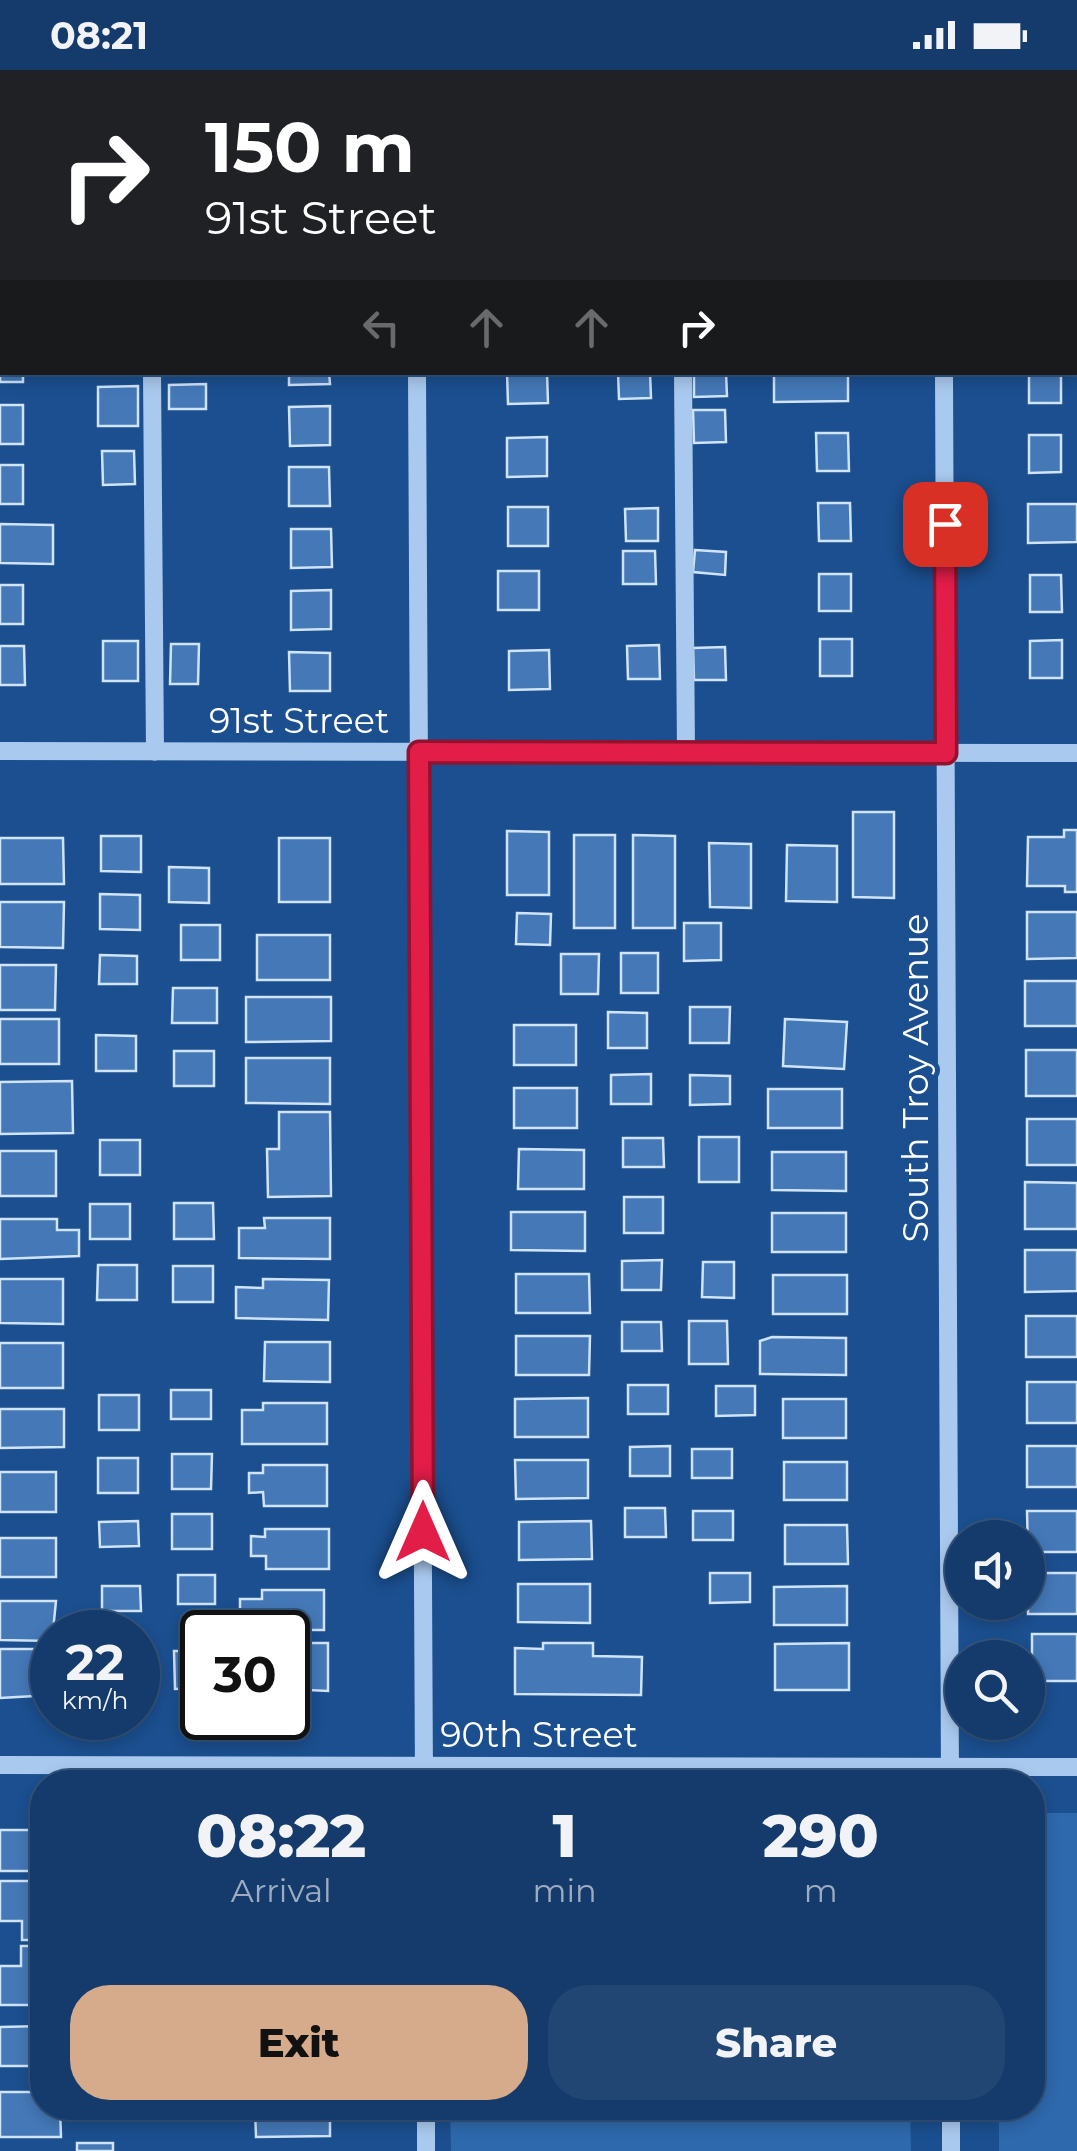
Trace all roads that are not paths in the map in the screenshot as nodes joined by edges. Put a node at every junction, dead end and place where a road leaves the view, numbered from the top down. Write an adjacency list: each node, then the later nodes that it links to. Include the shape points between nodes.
1 (152, 375): 6 (street)
2 (417, 375): 7 (street)
3 (683, 375): 8 (street)
4 (944, 375): 9 (street, South Troy Avenue)
5 (0, 752): 6 (street, 91st Street)
6 (155, 752): 7 (street, 91st Street)
7 (419, 752): 8 (street, 91st Street); 14 (street)
8 (686, 753): 9 (street, 91st Street)
9 (946, 753): 10 (street, 91st Street); 15 (street, South Troy Avenue)
10 (1077, 753)
11 (0, 1765): 13 (street, 90th Street)
12 (1077, 1767): 16 (street, 90th Street)
13 (236, 1770)
14 (424, 1770)
15 (950, 1770)
16 (1029, 1770)
17 (426, 2120): 19 (street)
18 (951, 2120): 20 (street)
19 (426, 2151)
20 (951, 2151)

